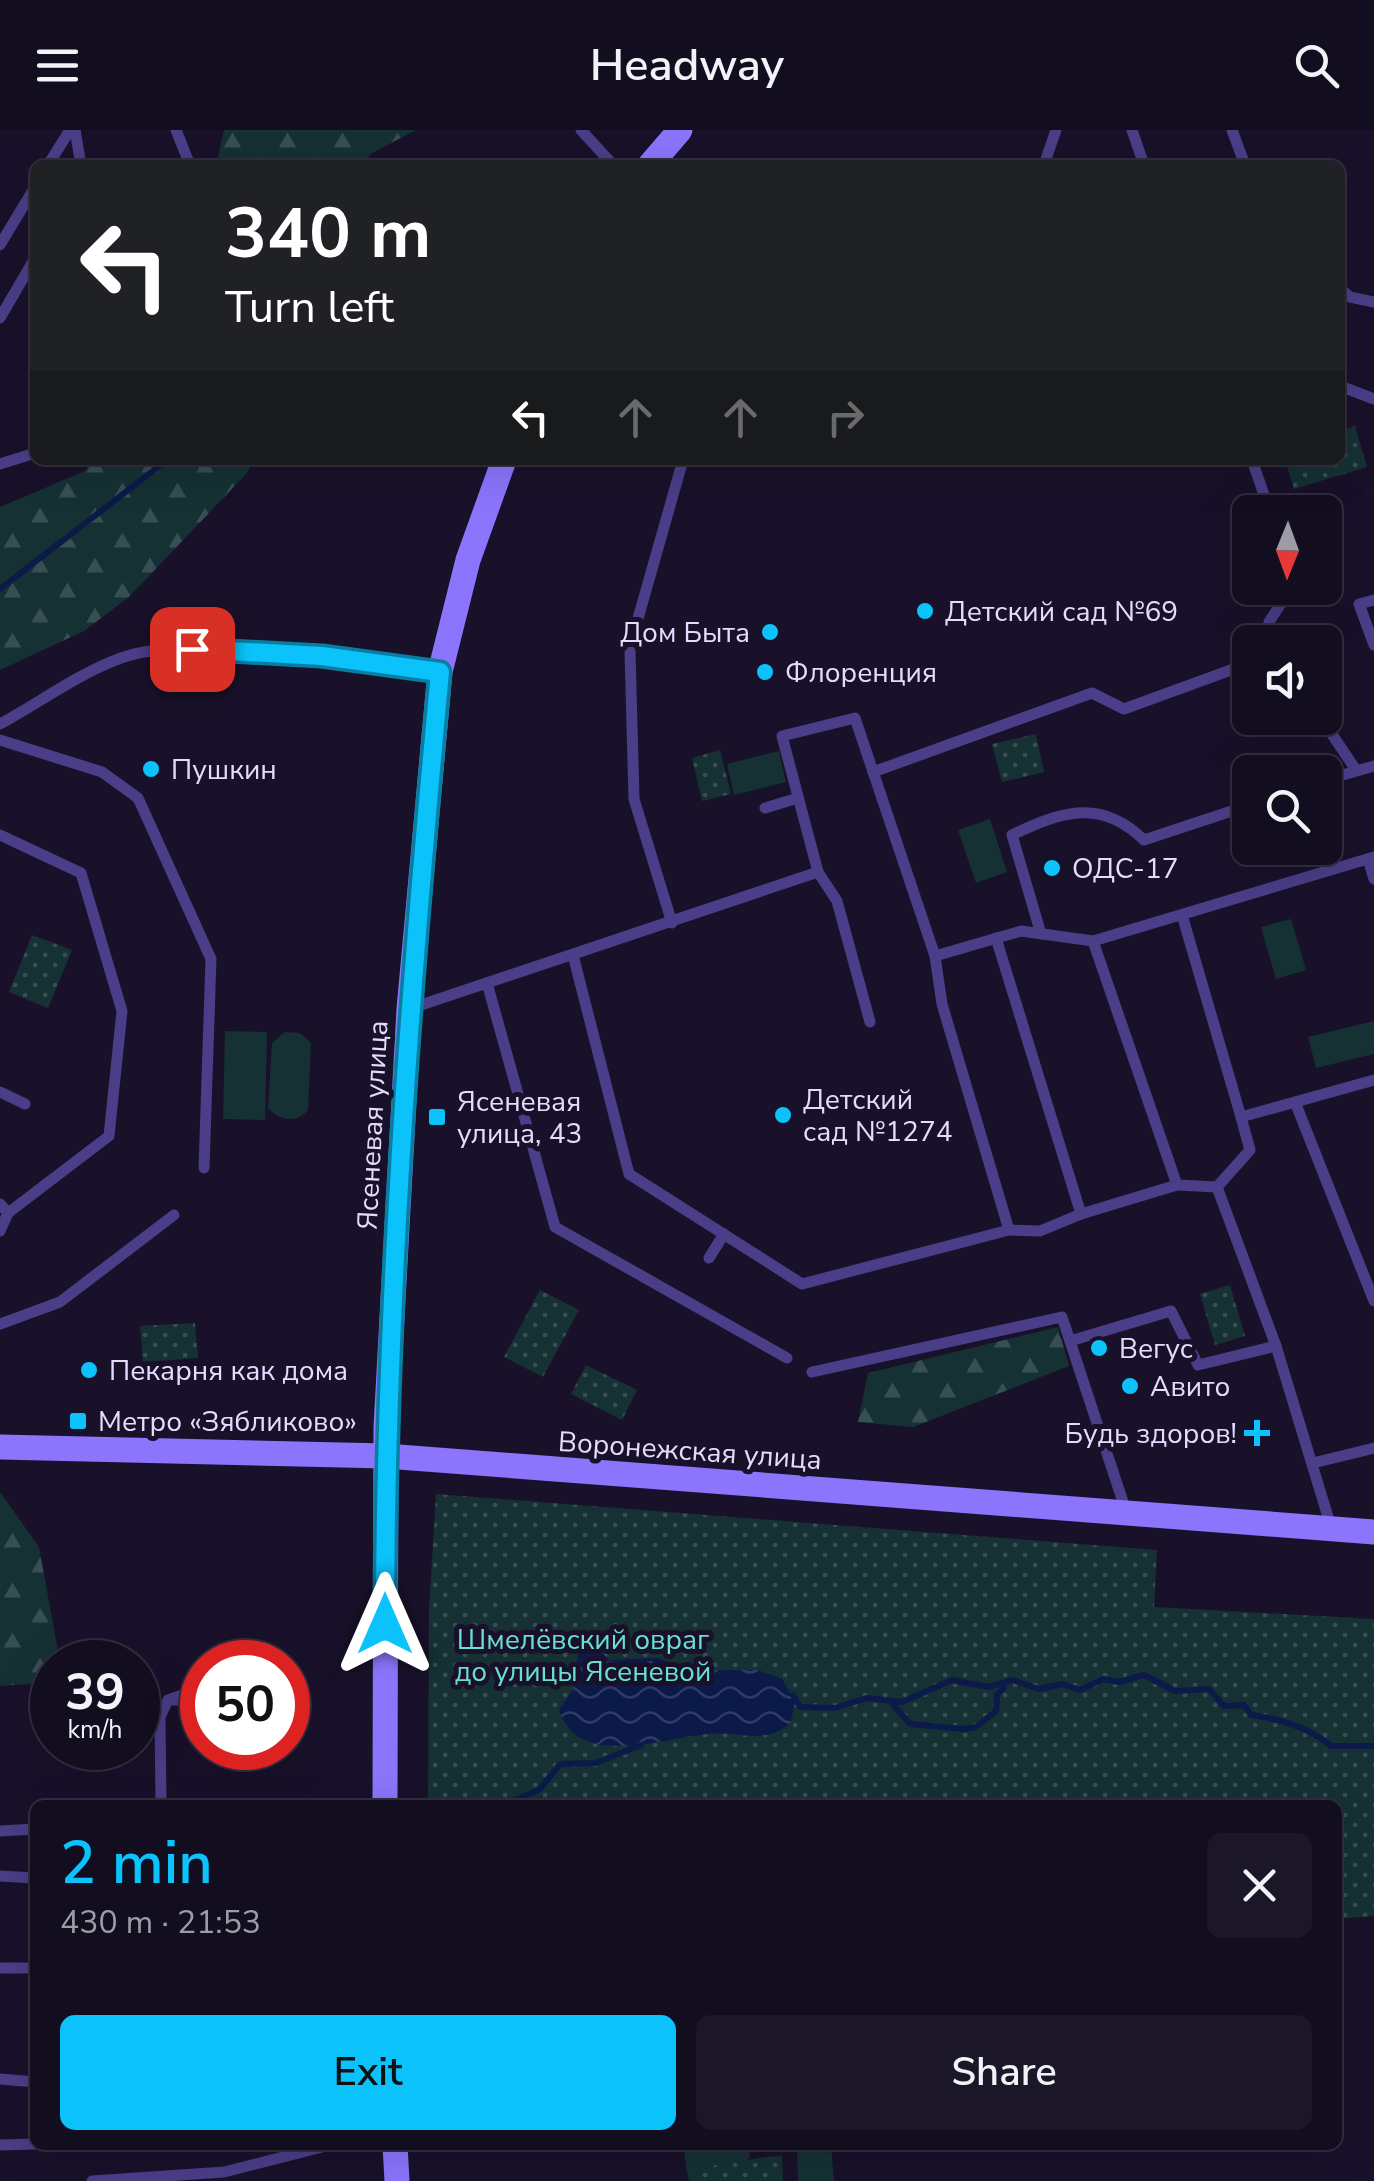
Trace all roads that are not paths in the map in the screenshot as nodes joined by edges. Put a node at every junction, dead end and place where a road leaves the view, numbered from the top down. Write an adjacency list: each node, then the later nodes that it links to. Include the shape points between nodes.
1 (72, 130): 8 (lane); 9 (lane)
2 (176, 130): 10 (lane)
3 (581, 130): 11 (lane)
4 (680, 130): 12 (main road)
5 (1056, 130): 13 (lane)
6 (1132, 130): 14 (lane)
7 (1232, 130): 15 (lane)
8 (51, 160)
9 (80, 160)
10 (188, 160)
11 (608, 160)
12 (654, 160)
13 (1046, 160)
14 (1142, 160)
15 (1243, 160)
16 (30, 195): 17 (lane)
17 (0, 245)
18 (30, 265): 20 (lane)
19 (1345, 292): 21 (lane)
20 (4, 301): 22 (lane)
21 (1374, 302)
22 (0, 318)
23 (1345, 388): 24 (lane)
24 (1374, 398)
25 (30, 455): 26 (lane)
26 (0, 464)
27 (502, 465): 36 (main road, Ясеневая улица, via 468,560)
28 (682, 465): 32 (lane)
29 (1254, 465): 30 (lane)
30 (1264, 495)
31 (1374, 600): 33 (lane, via 1359,604)
32 (634, 636)
33 (1374, 645)
34 (630, 651): 52 (lane, via 634,799)
35 (1232, 670): 42 (lane, via 1124,710 1092,694)
36 (440, 672): 37 (lane, via 322,656 192,649 122,657); 59 (main road, Ясеневая улица)
37 (0, 724)
38 (1332, 735): 41 (lane)
39 (0, 740): 66 (lane, via 102,772 138,798 212,960)
40 (1374, 766): 41 (lane)
41 (1356, 770): 43 (lane)
42 (873, 772): 44 (lane, via 855,718 782,736); 57 (lane)
43 (1342, 775)
44 (798, 798): 45 (lane); 49 (lane)
45 (765, 808)
46 (1232, 811): 53 (lane, via 1144,840 1122,819 1088,810 1012,836)
47 (0, 835): 69 (lane, via 81,873 122,1011 109,1136)
48 (1371, 858): 50 (lane); 51 (lane)
49 (818, 872): 52 (lane); 60 (lane, via 837,900)
50 (1374, 879)
51 (1182, 915): 55 (lane); 65 (lane)
52 (672, 922): 56 (lane)
53 (1042, 934): 54 (lane, via 1021,930); 55 (lane)
54 (996, 938): 57 (lane); 70 (lane)
55 (1093, 941): 67 (lane)
56 (573, 956): 58 (lane); 74 (lane, via 629,1174)
57 (934, 956): 72 (lane)
58 (487, 984): 59 (lane); 77 (lane, via 555,1227)
59 (409, 1010): 86 (main road, Ясеневая улица)
60 (870, 1022)
61 (1374, 1080): 63 (lane)
62 (0, 1092): 64 (lane)
63 (1295, 1102): 65 (lane); 78 (lane)
64 (25, 1104)
65 (1241, 1117): 68 (lane, via 1250,1150)
66 (204, 1168)
67 (1177, 1185): 68 (lane); 70 (lane)
68 (1217, 1187): 81 (lane)
69 (4, 1209): 73 (lane)
70 (1081, 1214): 72 (lane, via 1040,1231)
71 (174, 1215): 79 (lane, via 60,1302)
72 (1009, 1230): 74 (lane, via 802,1284)
73 (0, 1231)
74 (724, 1234): 75 (lane)
75 (709, 1258)
76 (692, 1285): 77 (lane)
77 (682, 1299): 82 (lane)
78 (1374, 1301)
79 (0, 1324)
80 (1070, 1341): 81 (lane, via 1171,1311 1198,1365); 83 (lane, via 1062,1317); 88 (lane)
81 (1276, 1346): 87 (lane)
82 (787, 1358)
83 (812, 1372)
84 (0, 1448): 86 (main road, Воронежская улица)
85 (1374, 1448): 87 (lane)
86 (386, 1456): 88 (main road, Воронежская улица); 93 (main road, Ясеневая улица)
87 (1313, 1463): 89 (lane)
88 (1127, 1515): 89 (main road, Воронежская улица)
89 (1332, 1530): 90 (main road, Воронежская улица)
90 (1374, 1532)
91 (180, 1698): 92 (lane, via 168,1700 160,1717)
92 (161, 1800)
93 (385, 1800)
94 (30, 1829): 95 (lane)
95 (0, 1832)
96 (0, 1876): 97 (lane)
97 (30, 1878)
98 (0, 1968): 99 (lane)
99 (30, 1968)
100 (0, 2078): 101 (lane)
101 (30, 2081)
102 (30, 2144): 103 (lane)
103 (0, 2145)
104 (310, 2150): 107 (lane, via 224,2172)
105 (395, 2150): 108 (main road)
106 (92, 2181): 107 (lane)
107 (104, 2181)
108 (397, 2181)

